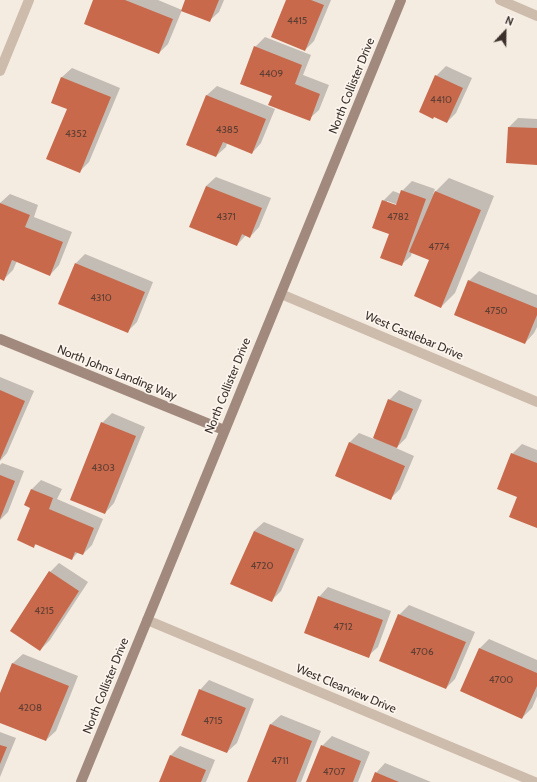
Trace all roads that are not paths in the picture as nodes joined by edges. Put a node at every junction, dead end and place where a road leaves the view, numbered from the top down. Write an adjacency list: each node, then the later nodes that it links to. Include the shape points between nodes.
1 (29, 0): 5 (street)
2 (401, 0): 6 (street, North Collister Drive)
3 (500, 0): 4 (street)
4 (537, 16)
5 (0, 71)
6 (281, 294): 8 (street, West Castlebar Drive); 9 (street, North Collister Drive)
7 (0, 339): 9 (street, North Johns Landing Way)
8 (537, 402)
9 (224, 430): 10 (street, North Collister Drive)
10 (147, 620): 11 (street, North Collister Drive); 12 (street, West Clearview Drive)
11 (80, 782)
12 (535, 782)

